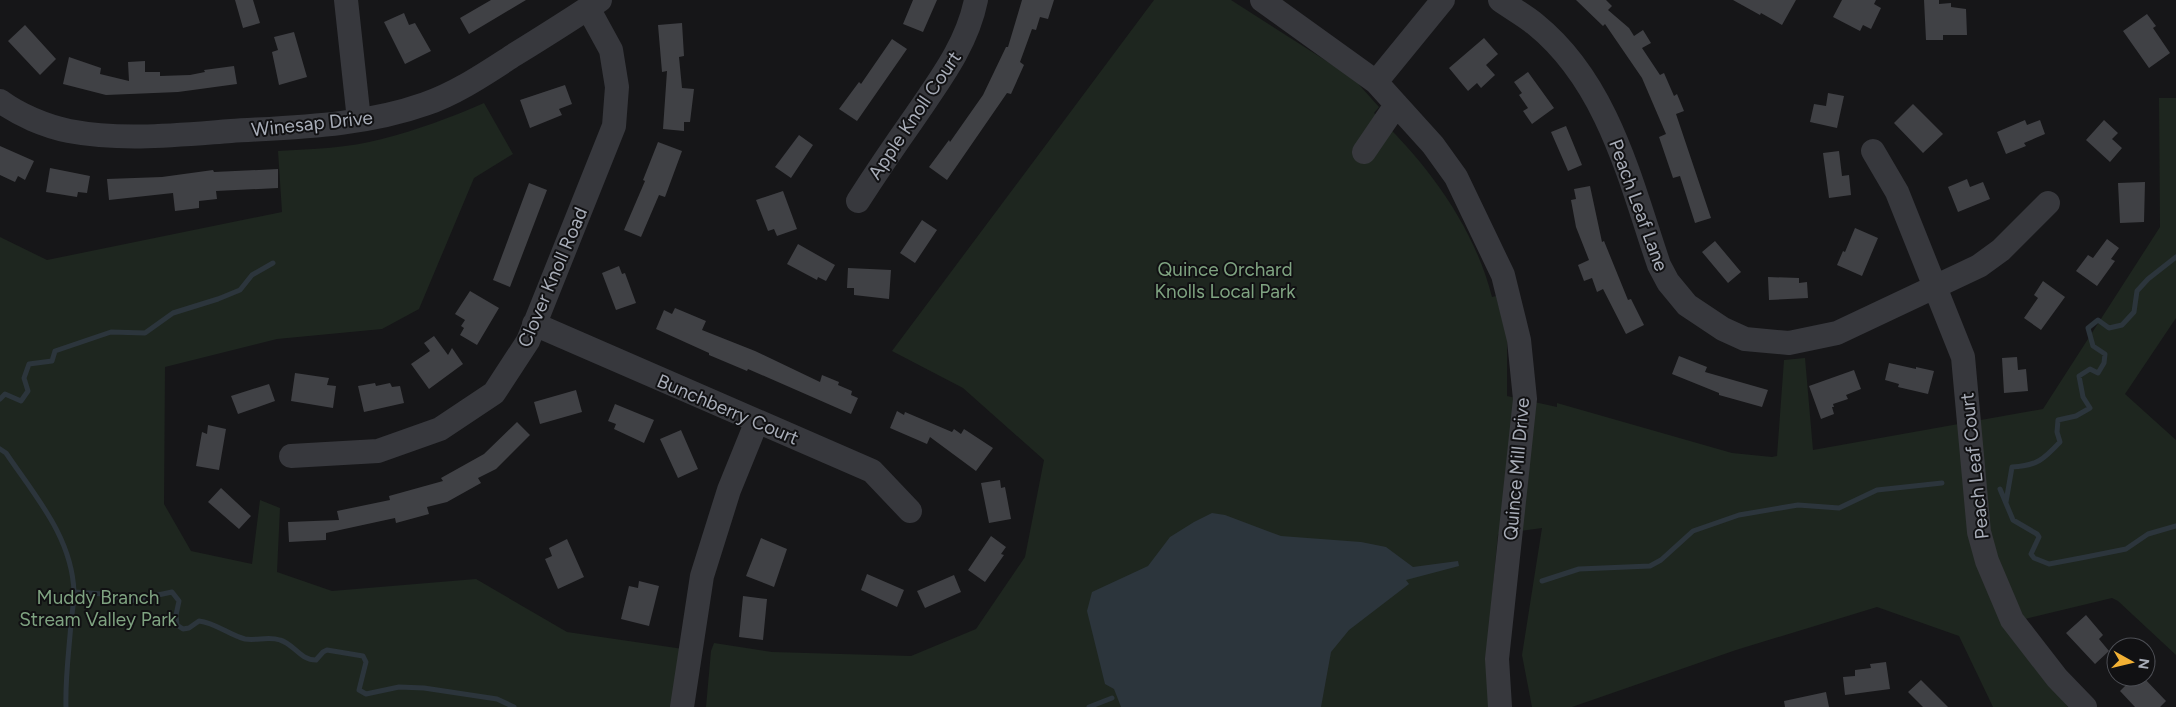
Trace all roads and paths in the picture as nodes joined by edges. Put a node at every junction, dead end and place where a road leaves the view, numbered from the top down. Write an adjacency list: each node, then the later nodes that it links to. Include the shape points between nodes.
1 (346, 0): 10 (street)
2 (976, 0): 13 (street, Apple Knoll Court, via 963,40 946,71)
3 (1262, 0): 7 (street, Quince Mill Drive)
4 (1443, 0): 7 (street)
5 (1500, 0): 15 (street, Peach Leaf Lane, via 1535,24 1567,57 1586,83 1617,144 1659,265 1687,305 1701,315 1746,339 1789,343 1837,332)
6 (594, 4): 10 (street, Winesap Drive, via 451,93 425,104); 16 (street, Clover Knoll Road, via 611,50 617,87 614,126)
7 (1376, 82): 9 (street, Quince Mill Drive)
8 (0, 101): 10 (street, Winesap Drive, via 43,123 109,136 144,137 321,126)
9 (1396, 105): 12 (street); 21 (street, Quince Mill Drive, via 1433,145 1456,177 1503,275 1519,340 1525,399 1497,659)
10 (359, 120)
11 (1873, 151): 15 (street, Peach Leaf Court, via 1897,192)
12 (1364, 152)
13 (858, 201)
14 (2048, 203): 15 (street, Peach Leaf Lane, via 2001,250 1979,266)
15 (1936, 288): 22 (street, Peach Leaf Court, via 1963,357 1979,532 1987,561 2012,620 2057,678)
16 (534, 324): 17 (street, Bunchberry Court); 18 (street, Clover Knoll Road, via 528,341 494,393 440,430 378,451)
17 (757, 422): 19 (street, Bunchberry Court, via 872,471); 20 (street, via 729,490 702,576)
18 (291, 456)
19 (910, 511)
20 (682, 707)
21 (1500, 707)
22 (2085, 707)

